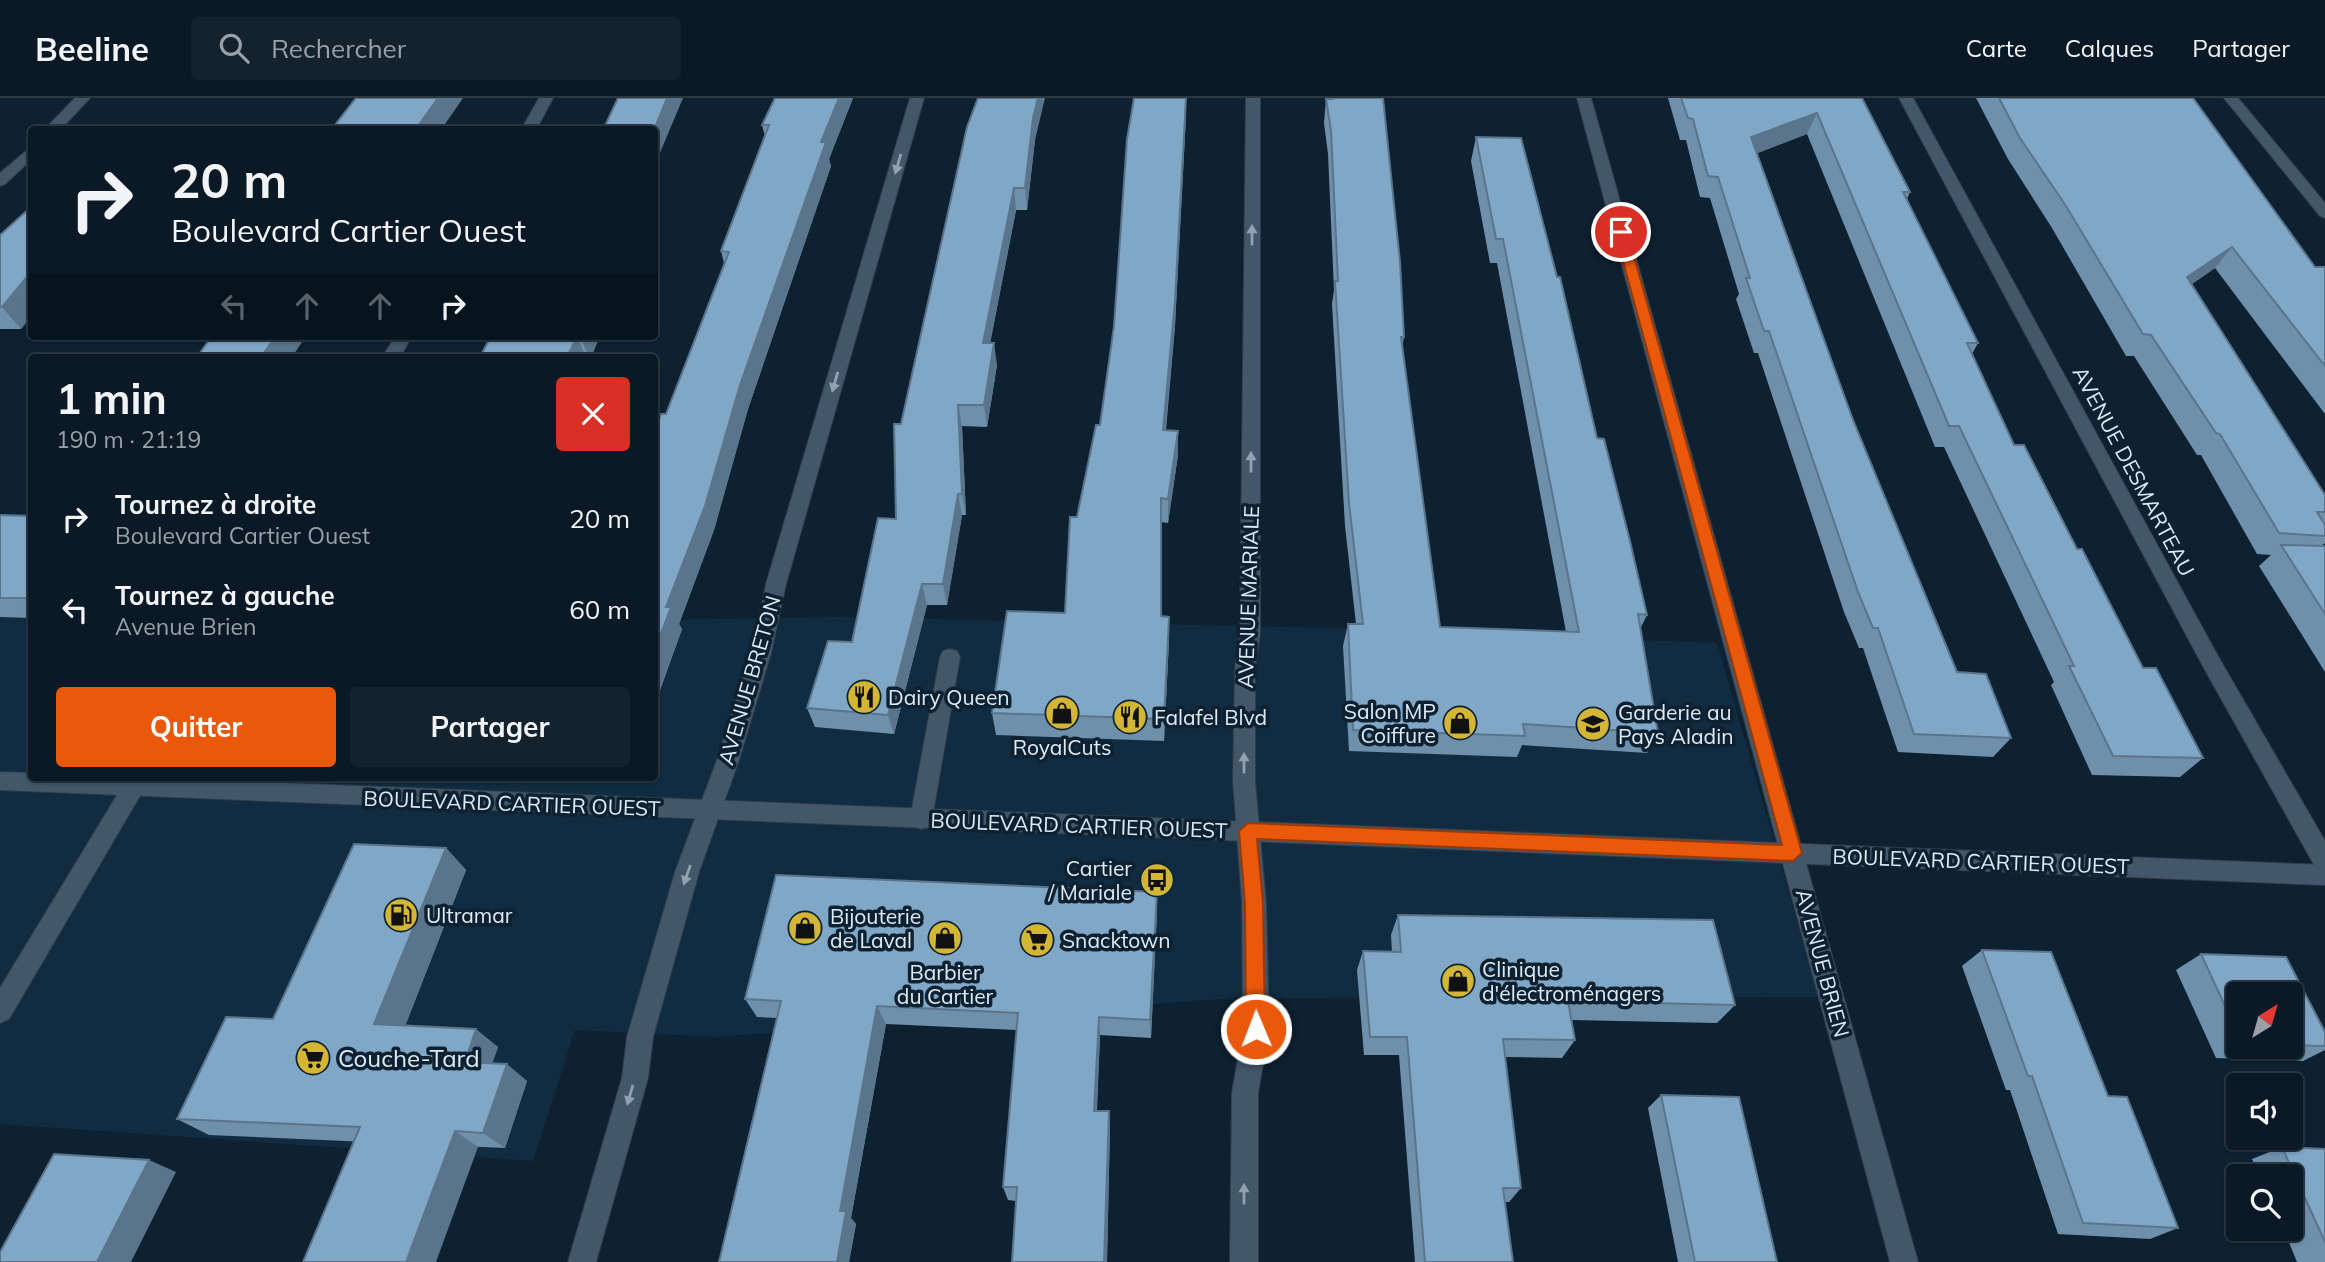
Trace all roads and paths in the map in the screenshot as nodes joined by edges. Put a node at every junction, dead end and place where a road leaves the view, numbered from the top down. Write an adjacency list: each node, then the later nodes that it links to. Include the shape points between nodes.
1 (83, 98): 8 (street)
2 (546, 98): 9 (street)
3 (917, 98): 16 (street, AVENUE BRETON, one-way to 16, via 776,584 767,634)
4 (1253, 98): 18 (street, AVENUE MARIALE, one-way to 4, via 1244,769 1250,634)
5 (1584, 98): 19 (street, AVENUE BRIEN)
6 (1906, 98): 20 (street, AVENUE DESMARTEAU, via 2212,664)
7 (2231, 98): 12 (street)
8 (55, 126)
9 (529, 126)
10 (28, 154): 11 (street)
11 (0, 181)
12 (2325, 213)
13 (950, 657): 17 (street)
14 (0, 781): 15 (street, BOULEVARD CARTIER OUEST)
15 (137, 782): 16 (street, BOULEVARD CARTIER OUEST); 22 (street)
16 (710, 811): 17 (street, BOULEVARD CARTIER OUEST); 23 (street, AVENUE BRETON, one-way to 23, via 687,873 640,1037 635,1078)
17 (921, 819): 18 (street, BOULEVARD CARTIER OUEST)
18 (1248, 831): 19 (street, BOULEVARD CARTIER OUEST); 24 (street, AVENUE MARIALE, one-way to 18, via 1245,1093 1256,1029)
19 (1793, 853): 21 (street, BOULEVARD CARTIER OUEST); 25 (street, AVENUE BRIEN)
20 (2325, 863)
21 (2325, 875)
22 (0, 1011)
23 (582, 1262)
24 (1244, 1262)
25 (1904, 1262)

